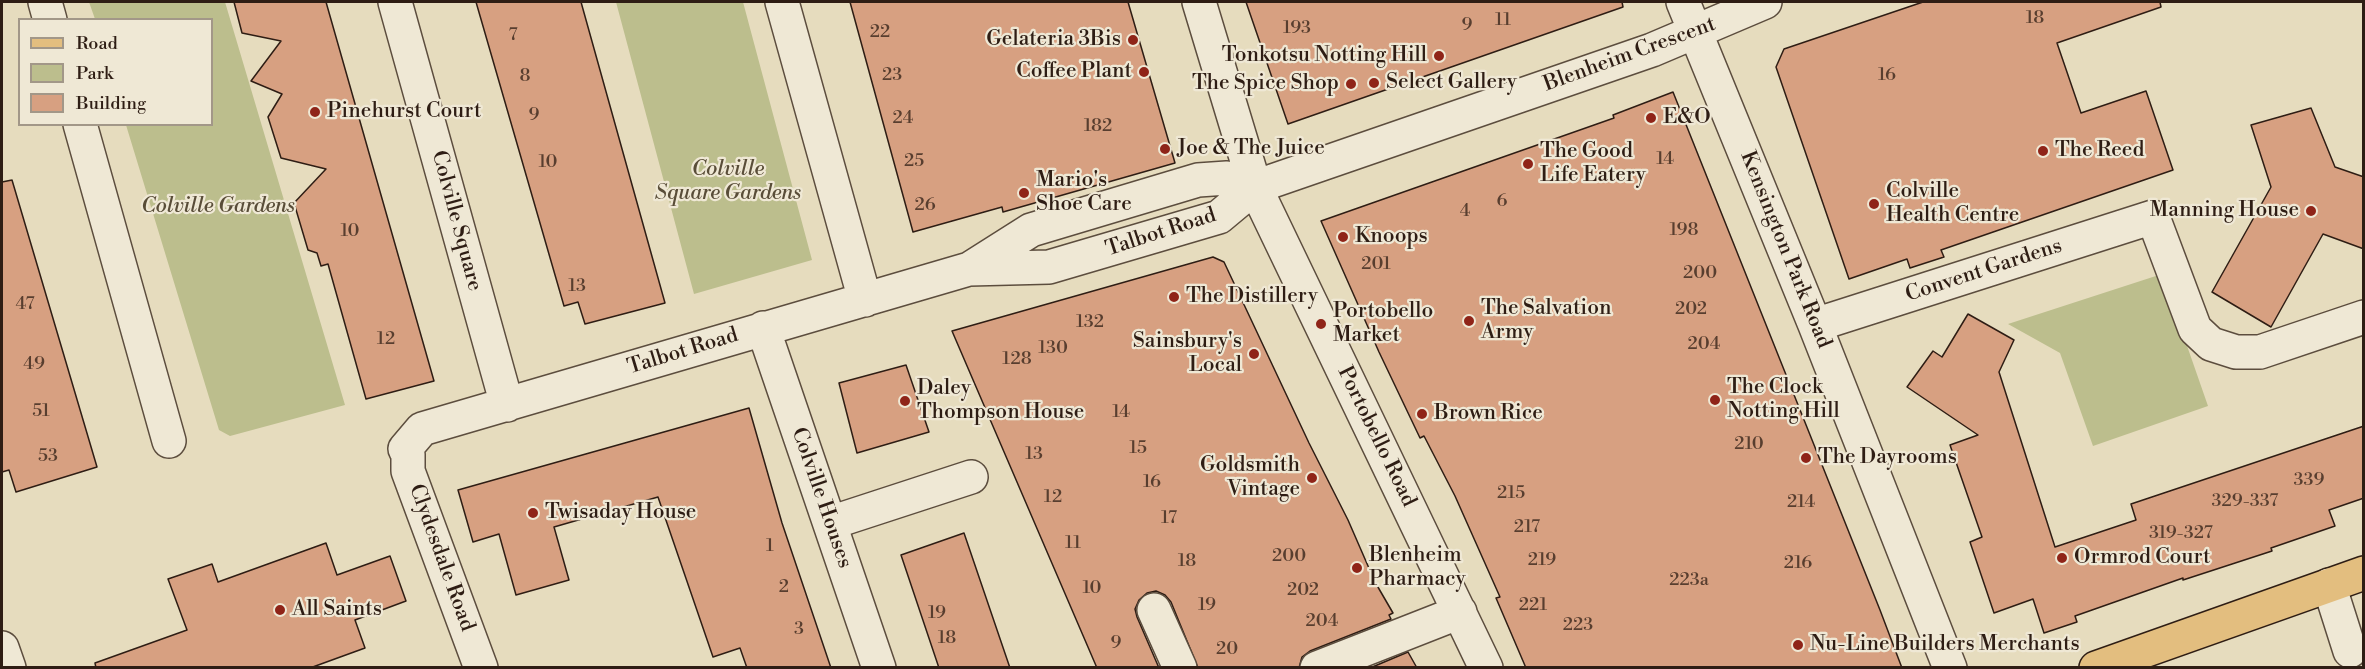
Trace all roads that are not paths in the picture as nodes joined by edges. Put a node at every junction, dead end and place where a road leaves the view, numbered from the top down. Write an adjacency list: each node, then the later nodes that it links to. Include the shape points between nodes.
1 (45, 2): 7 (street)
2 (395, 2): 15 (street, Colville Square)
3 (782, 2): 11 (street)
4 (1199, 2): 10 (street, Portobello Road)
5 (1683, 2): 8 (street, Kensington Park Road)
6 (1765, 2): 8 (street, Blenheim Crescent)
7 (49, 18)
8 (1696, 32): 10 (street, Blenheim Crescent); 13 (street, Kensington Park Road)
9 (81, 126): 16 (street)
10 (1255, 187): 11 (street, Talbot Road, via 1219,217 1049,267 969,269); 23 (street, Portobello Road)
11 (865, 300): 14 (street, Talbot Road)
12 (2364, 317): 13 (street, Convent Gardens, via 2260,352 2236,352 2211,344 2195,329 2153,217)
13 (1815, 325): 32 (street, Kensington Park Road)
14 (763, 328): 15 (street, Talbot Road); 19 (street, Colville Houses)
15 (507, 405): 17 (street, Talbot Road, via 422,429)
16 (169, 441)
17 (405, 449): 27 (street, Clydesdale Road, via 408,471)
18 (971, 477): 19 (street)
19 (830, 523): 28 (street, Colville Houses)
20 (2364, 573): 21 (main road)
21 (2329, 585): 25 (street); 33 (main road)
22 (1154, 610): 29 (street)
23 (1460, 612): 30 (street); 31 (street, Portobello Road)
24 (2, 648): 26 (street)
25 (2350, 651)
26 (9, 668)
27 (481, 668)
28 (879, 668)
29 (1180, 668)
30 (1317, 668)
31 (1486, 668)
32 (1950, 668)
33 (2096, 668)

